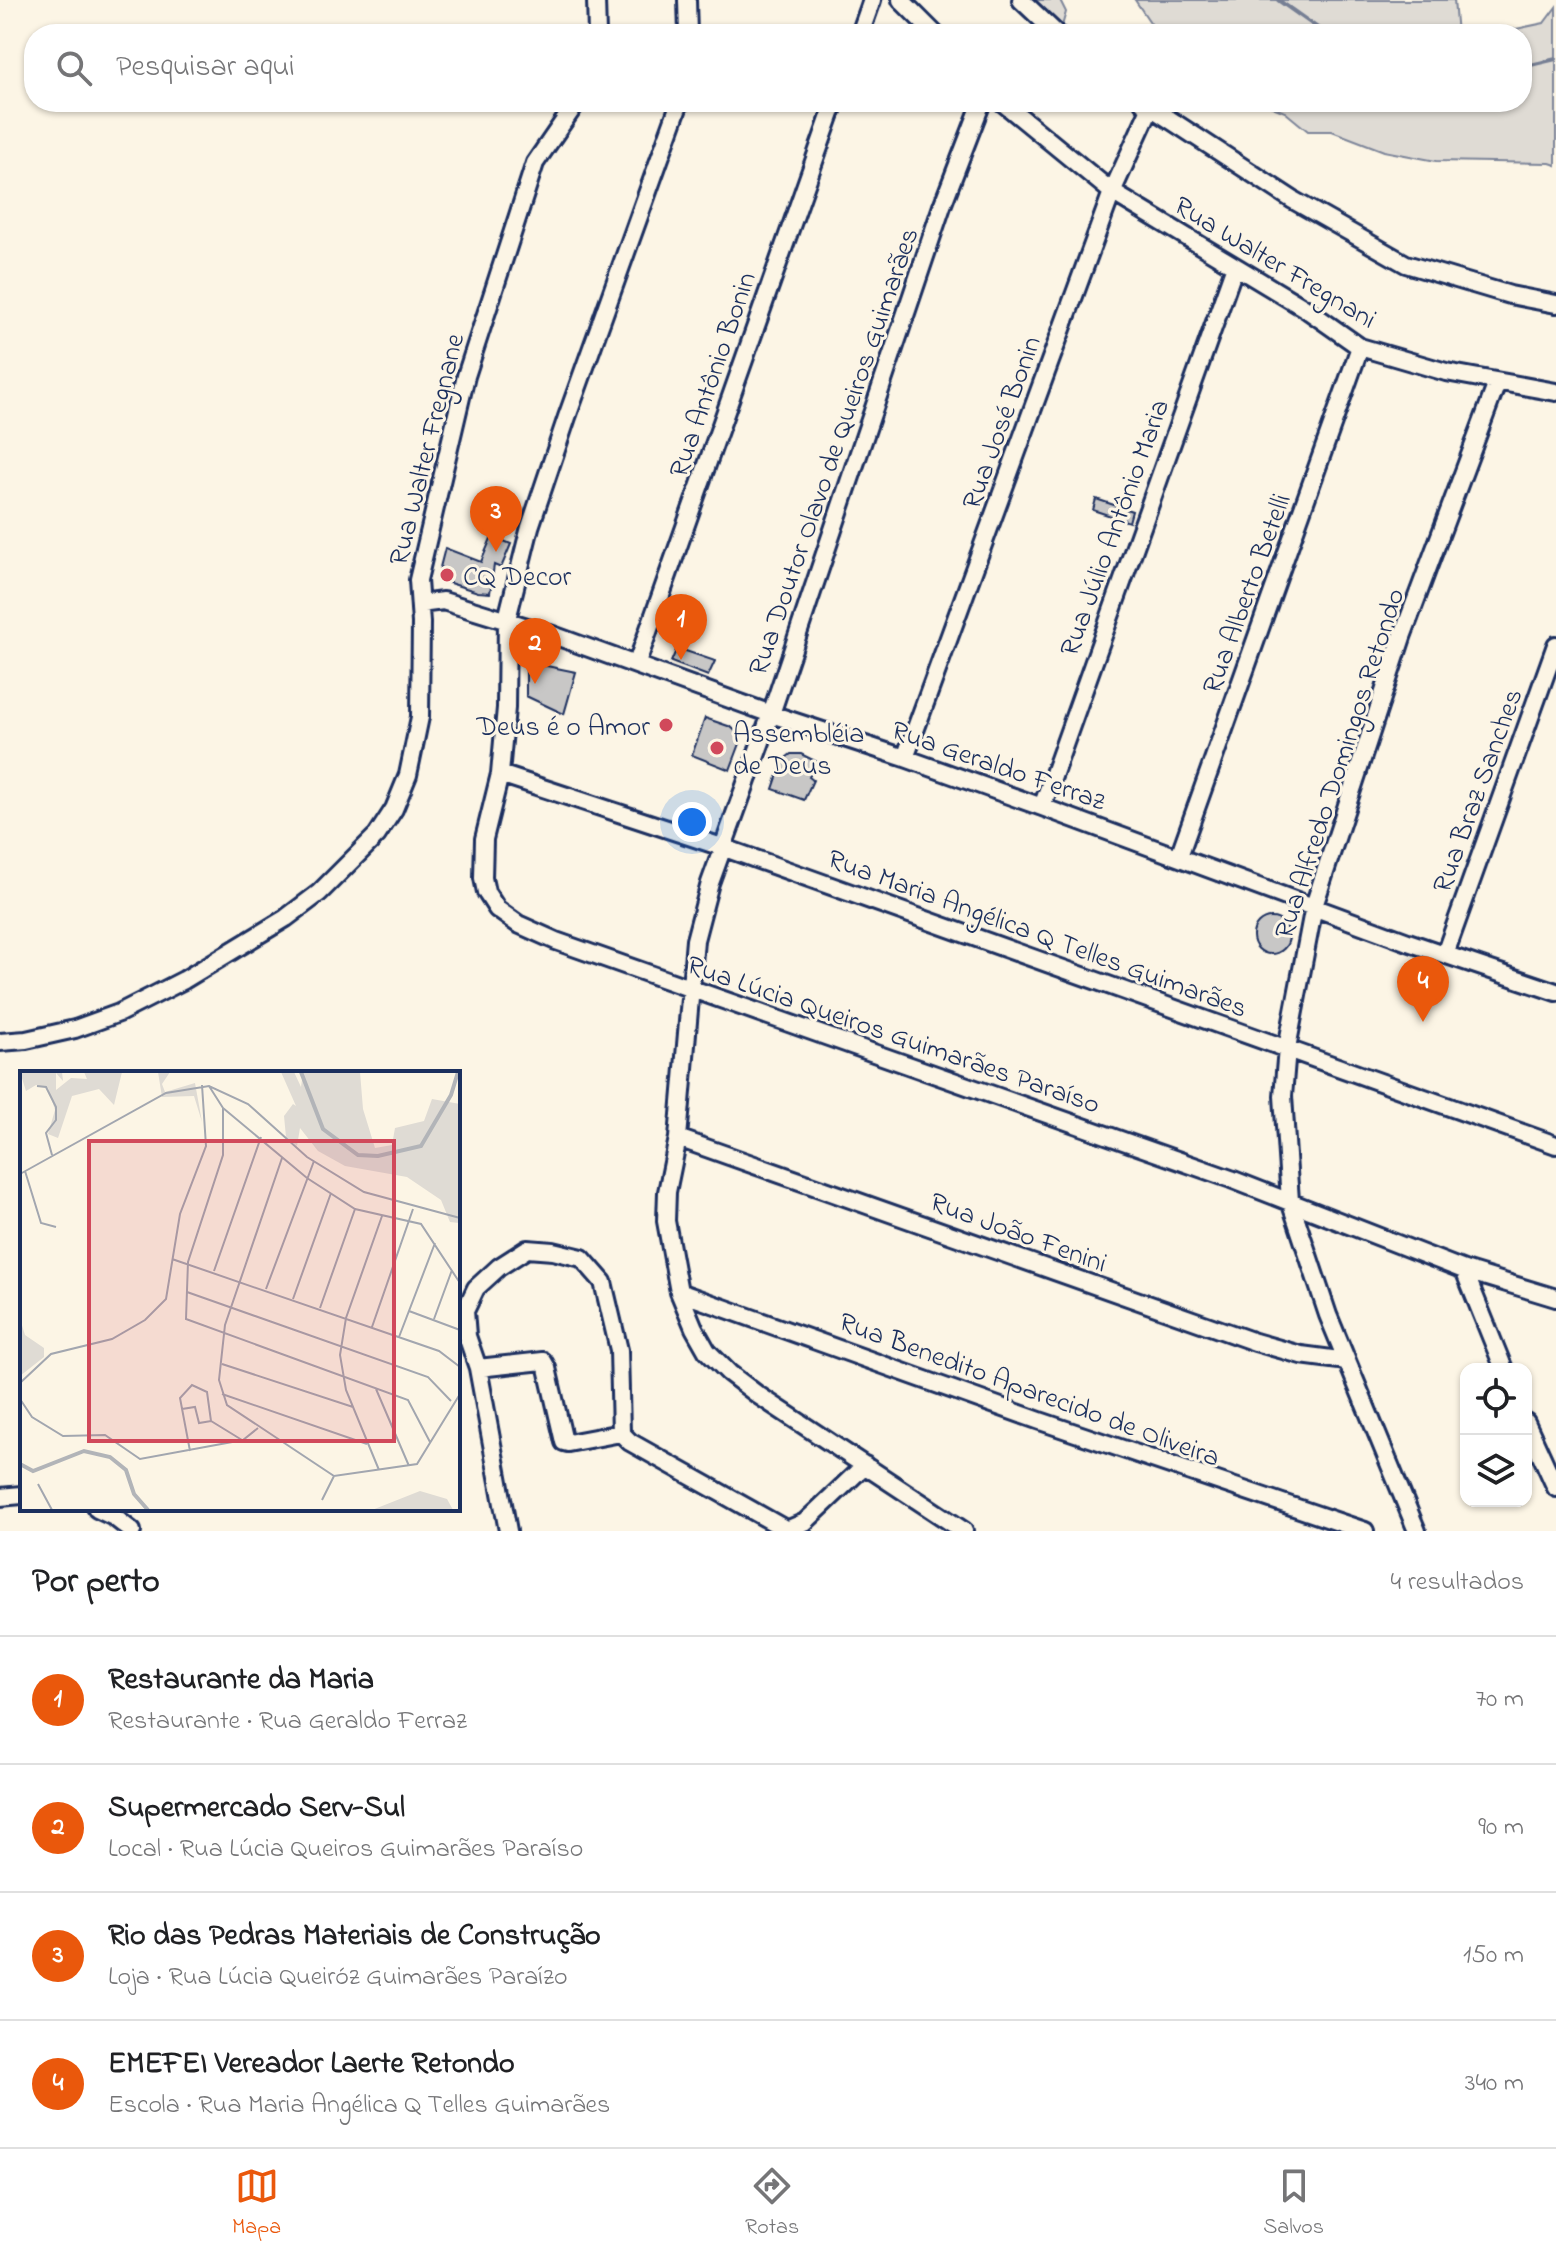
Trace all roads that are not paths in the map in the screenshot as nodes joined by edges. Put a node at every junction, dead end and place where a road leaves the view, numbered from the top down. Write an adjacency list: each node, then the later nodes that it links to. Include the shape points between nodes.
1 (596, 0): 6 (street)
2 (687, 0): 7 (street)
3 (872, 0): 8 (street)
4 (901, 0): 9 (street)
5 (1021, 0): 10 (street)
6 (597, 24)
7 (688, 24)
8 (864, 24)
9 (925, 24)
10 (1046, 24)
11 (570, 112): 24 (street, Rua Walter Fregnane, via 535,163 466,376 418,580)
12 (676, 112): 25 (street, Rua Lúcia Queiros Guimarães Paraíso, via 544,486)
13 (831, 112): 27 (street, Rua Antônio Bonin)
14 (978, 112): 28 (street, Rua Doutor Olavo de Queiros Guimarães)
15 (1014, 112): 18 (street, Rua Walter Fregnani)
16 (1144, 112): 18 (street, Rua José Bonin)
17 (1159, 112): 20 (street, via 1293,200 1406,264)
18 (1112, 192): 19 (street, Rua Walter Fregnani); 29 (street, Rua José Bonin)
19 (1235, 266): 21 (street, Rua Walter Fregnani); 31 (street, Rua Júlio Antônio Maria)
20 (1556, 304)
21 (1360, 347): 22 (street, Rua Walter Fregnani); 33 (street, Rua Alberto Betelli)
22 (1497, 383): 23 (street, Rua Walter Fregnani); 34 (street, Rua Alfredo Domingos Retondo, via 1402,637)
23 (1556, 392)
24 (420, 604): 25 (street, Rua Geraldo Ferraz, via 443,601); 38 (street, Rua Walter Fregnane, via 417,743 394,809 377,835 286,918 184,980 75,1029)
25 (507, 619): 27 (street, Rua Geraldo Ferraz); 30 (street, Rua Lúcia Queiros Guimarães Paraíso)
26 (1556, 645): 35 (street, Rua Braz Sanches)
27 (637, 663): 28 (street, Rua Geraldo Ferraz)
28 (771, 714): 29 (street, Rua Geraldo Ferraz); 32 (street, Rua Doutor Olavo de Queiros Guimarães)
29 (905, 758): 31 (street, Rua Geraldo Ferraz)
30 (500, 774): 32 (street, Rua Maria Angélica Q Telles Guimarães); 36 (street, Rua Lúcia Queiros Guimarães Paraíso, via 481,861 486,892 497,909 556,941)
31 (1042, 807): 33 (street, Rua Geraldo Ferraz)
32 (722, 847): 36 (street, Rua Doutor Olavo de Queiros Guimarães, via 695,940); 39 (street, Rua Maria Angélica Q Telles Guimarães)
33 (1179, 856): 34 (street, Rua Geraldo Ferraz)
34 (1314, 906): 35 (street, Rua Geraldo Ferraz); 39 (street, Rua Alfredo Domingos Retondo)
35 (1445, 954): 37 (street, Rua Geraldo Ferraz)
36 (690, 990): 40 (street, Rua Doutor Olavo de Queiros Guimarães); 42 (street, Rua Lúcia Queiros Guimarães Paraíso)
37 (1556, 992)
38 (0, 1042)
39 (1287, 1048): 41 (street, Rua Maria Angélica Q Telles Guimarães); 42 (street, Rua Alfredo Domingos Retondo, via 1283,1096)
40 (678, 1138): 44 (street, Rua Doutor Olavo de Queiros Guimarães, via 666,1221); 46 (street, Rua João Fenini, via 1240,1337 1301,1355)
41 (1556, 1145)
42 (1290, 1201): 43 (street, Rua Lúcia Queiros Guimarães Paraíso); 46 (street, Rua Alfredo Domingos Retondo)
43 (1464, 1270): 45 (street, Rua Lúcia Queiros Guimarães Paraíso); 47 (street)
44 (679, 1292): 51 (street, Rua Doutor Olavo de Queiros Guimarães, via 707,1351 729,1373); 60 (street, Rua Benedito Aparecido de Oliveira)
45 (1556, 1298)
46 (1347, 1361): 61 (street, Rua Alfredo Domingos Retondo)
47 (1502, 1363)
48 (478, 1368): 49 (street, via 543,1361 564,1442); 49 (street, via 465,1311 476,1288 527,1249 582,1258 603,1282 619,1350); 57 (street)
49 (621, 1433): 58 (street)
50 (1532, 1435): 52 (street)
51 (865, 1465): 58 (street, via 805,1522); 59 (street, Rua Doutor Olavo de Queiros Guimarães)
52 (1556, 1488)
53 (20, 1495): 54 (street)
54 (0, 1497)
55 (101, 1511): 56 (street)
56 (132, 1531)
57 (508, 1531)
58 (785, 1531)
59 (964, 1531)
60 (1365, 1531)
61 (1417, 1531)

